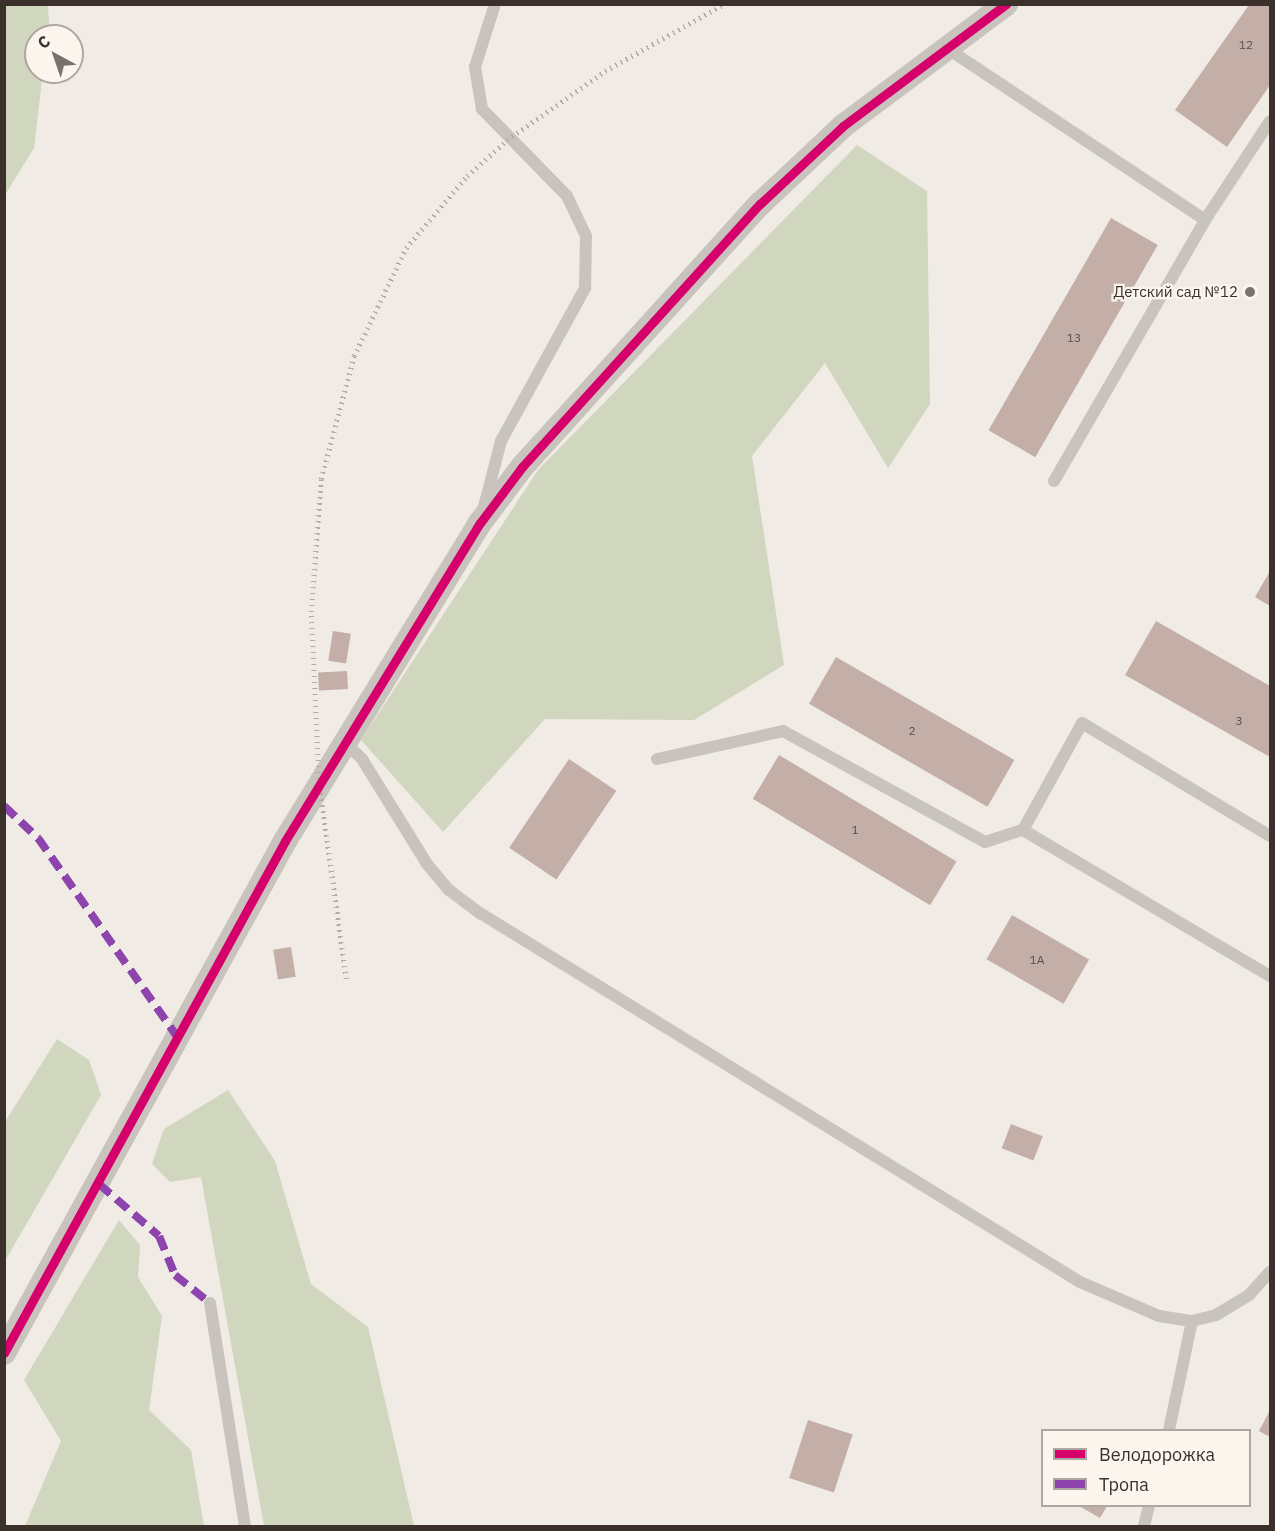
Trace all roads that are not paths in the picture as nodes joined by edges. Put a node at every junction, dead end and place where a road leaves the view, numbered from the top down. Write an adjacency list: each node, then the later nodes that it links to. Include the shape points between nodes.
1 (495, 4): 7 (lane, via 475,67 482,109 567,196 586,236 586,277 585,288 501,441)
2 (1006, 4): 3 (street)
3 (945, 47): 5 (lane); 7 (street, via 843,126 760,204 530,458)
4 (1270, 121): 5 (lane)
5 (1205, 220): 6 (lane)
6 (1054, 481)
7 (480, 523): 8 (street)
8 (345, 743): 17 (lane, via 362,759 428,864 449,890 480,913 1080,1282 1159,1316); 18 (street)
9 (657, 759): 10 (lane, via 783,731 985,842)
10 (1023, 830): 11 (lane, via 1082,723); 12 (lane)
11 (1270, 836)
12 (1270, 976)
13 (1270, 1272): 15 (lane)
14 (1270, 1282): 15 (lane)
15 (1249, 1295): 17 (lane, via 1216,1315)
16 (210, 1303): 21 (lane)
17 (1192, 1321): 19 (lane)
18 (4, 1353)
19 (1169, 1429)
20 (1149, 1507): 22 (lane)
21 (245, 1527)
22 (1144, 1527)

